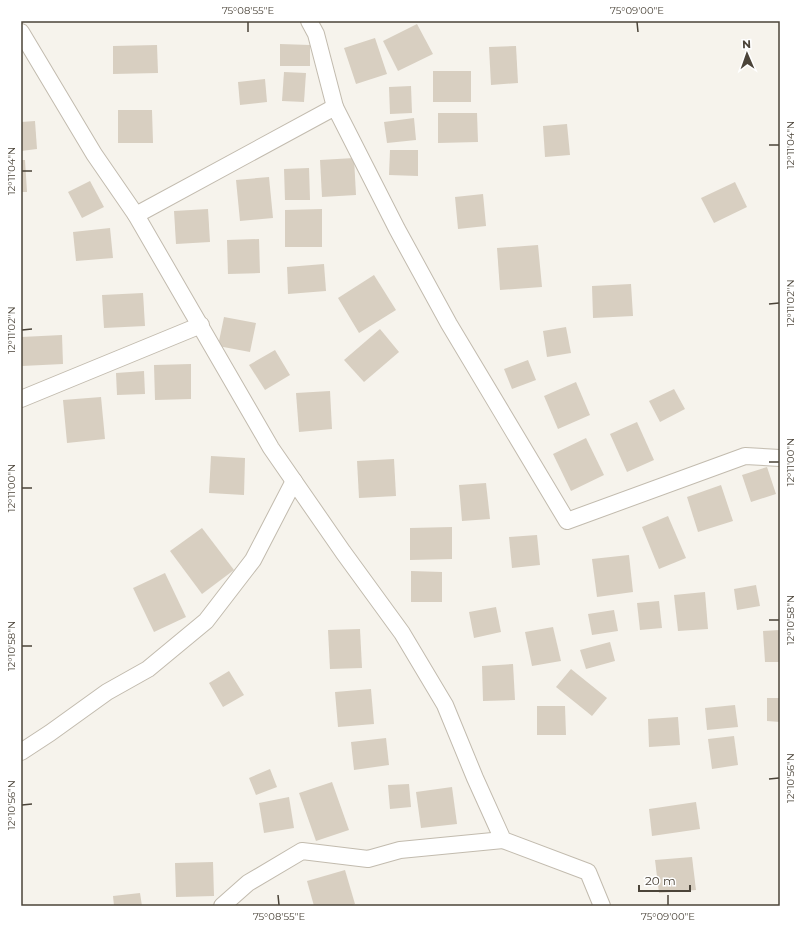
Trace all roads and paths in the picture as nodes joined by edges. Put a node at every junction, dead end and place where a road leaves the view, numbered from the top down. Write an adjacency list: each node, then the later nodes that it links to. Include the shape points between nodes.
1 (309, 21): 3 (street, via 316,34)
2 (21, 32): 4 (street, via 94,154)
3 (335, 107): 4 (street); 7 (street, via 449,324 567,521 745,456)
4 (136, 215): 5 (street)
5 (201, 325): 6 (street); 8 (street, via 271,448)
6 (21, 399)
7 (780, 458)
8 (294, 482): 9 (street, via 252,560 206,621 148,669 107,692); 10 (street, via 402,633 445,705)
9 (21, 752)
10 (503, 840): 11 (street, via 400,850 368,859 302,851 248,883); 12 (street, via 588,872)
11 (222, 906)
12 (602, 906)

